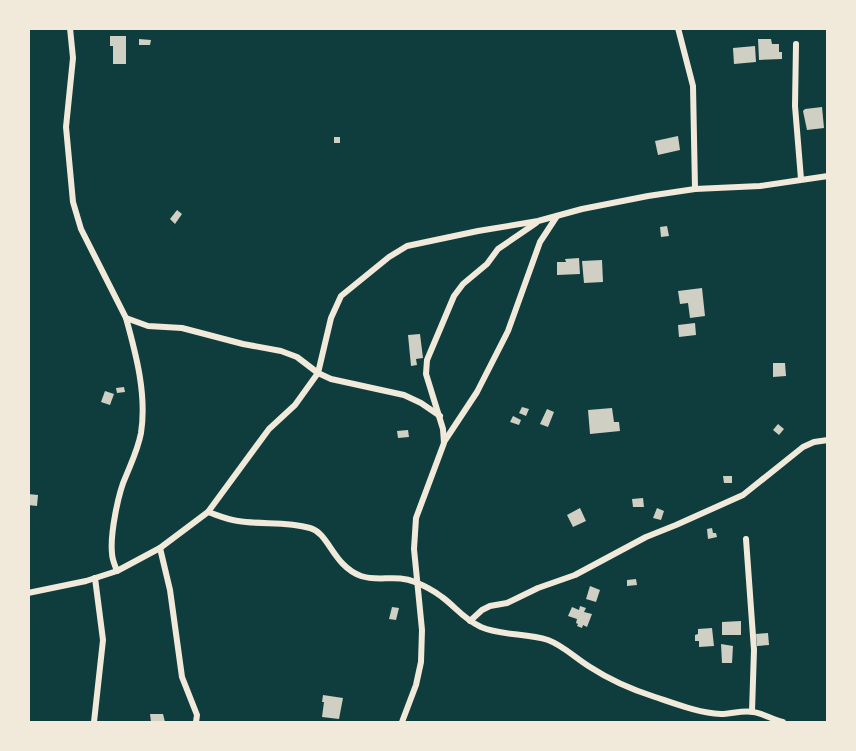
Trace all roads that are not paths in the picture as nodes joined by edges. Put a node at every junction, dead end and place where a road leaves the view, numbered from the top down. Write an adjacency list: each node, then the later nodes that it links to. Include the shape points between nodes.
1 (70, 28): 9 (street, via 73,58 66,127 74,202 81,229)
2 (678, 28): 6 (street, via 693,86)
3 (796, 44): 5 (street, via 795,106)
4 (828, 176): 5 (street)
5 (801, 179): 6 (street, via 760,186)
6 (695, 189): 7 (street)
7 (557, 215): 8 (street); 13 (street, via 540,243 503,341 477,392)
8 (538, 221): 10 (street, via 427,240 389,256 341,296 331,318); 11 (street, via 498,249 454,296 427,360 426,374)
9 (126, 318): 10 (street, via 148,326 182,328 281,351 297,357); 17 (street, via 142,400 141,431 136,456 119,496 112,557)
10 (318, 373): 11 (street, via 404,395); 14 (street, via 295,405 269,429)
11 (440, 416): 13 (street)
12 (828, 440): 21 (street, via 803,447 736,498 646,537 575,575 507,603 489,606)
13 (444, 443): 19 (street, via 416,518)
14 (208, 512): 16 (street); 19 (street, via 238,521 311,528 323,535 329,548 354,573 364,578 393,577)
15 (746, 539): 22 (street, via 754,650)
16 (160, 548): 17 (street); 24 (street, via 171,590 182,677 197,715)
17 (117, 571): 18 (street)
18 (95, 578): 20 (street); 23 (street, via 103,640)
19 (418, 583): 21 (street, via 430,588); 25 (street, via 421,662)
20 (28, 593)
21 (470, 621): 22 (street, via 497,632 564,647 609,678 654,697 722,714)
22 (752, 711): 26 (street)
23 (94, 723)
24 (196, 723)
25 (402, 723)
26 (783, 723)

